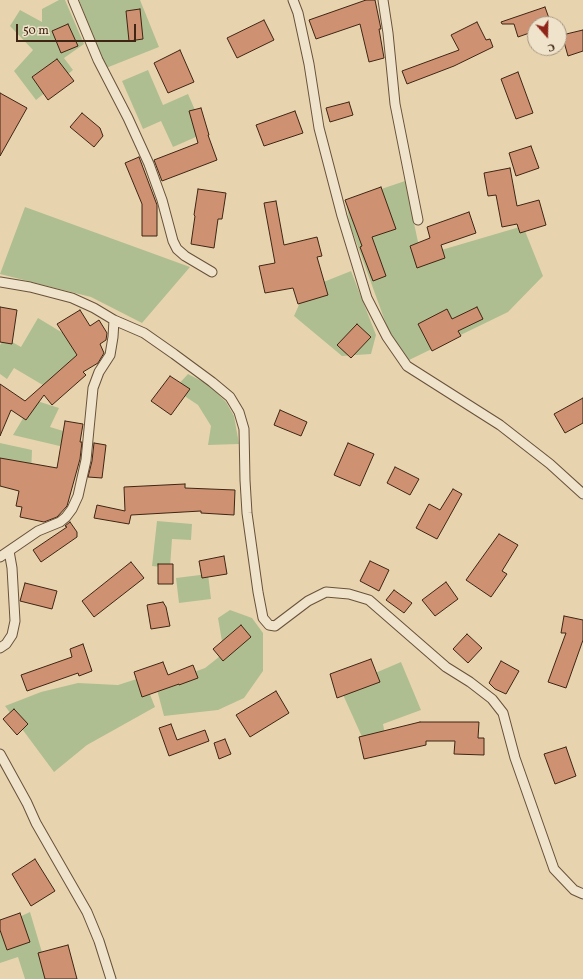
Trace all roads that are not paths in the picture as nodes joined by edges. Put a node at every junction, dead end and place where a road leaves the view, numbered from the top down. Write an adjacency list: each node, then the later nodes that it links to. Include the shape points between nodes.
1 (73, 0): 5 (lane, via 98,60 149,164 177,249)
2 (292, 0): 8 (lane, via 298,13 319,128 342,216 367,298 386,337 407,366 500,425)
3 (383, 0): 4 (lane, via 395,104)
4 (418, 220)
5 (212, 272)
6 (0, 282): 7 (lane, via 72,298)
7 (114, 320): 9 (lane, via 110,355 98,372 93,388 86,460 75,503 66,517 53,526 38,531); 13 (lane, via 144,333 212,382 230,397 238,412 244,429 247,513 263,618 269,625 275,626 308,601 326,592 349,594 369,600 446,667 492,699 503,713 554,869 574,890)
8 (583, 494)
9 (9, 551): 10 (lane); 11 (lane, via 15,621 12,635)
10 (0, 557)
11 (0, 648)
12 (0, 754): 14 (lane, via 87,912)
13 (583, 894)
14 (111, 979)

